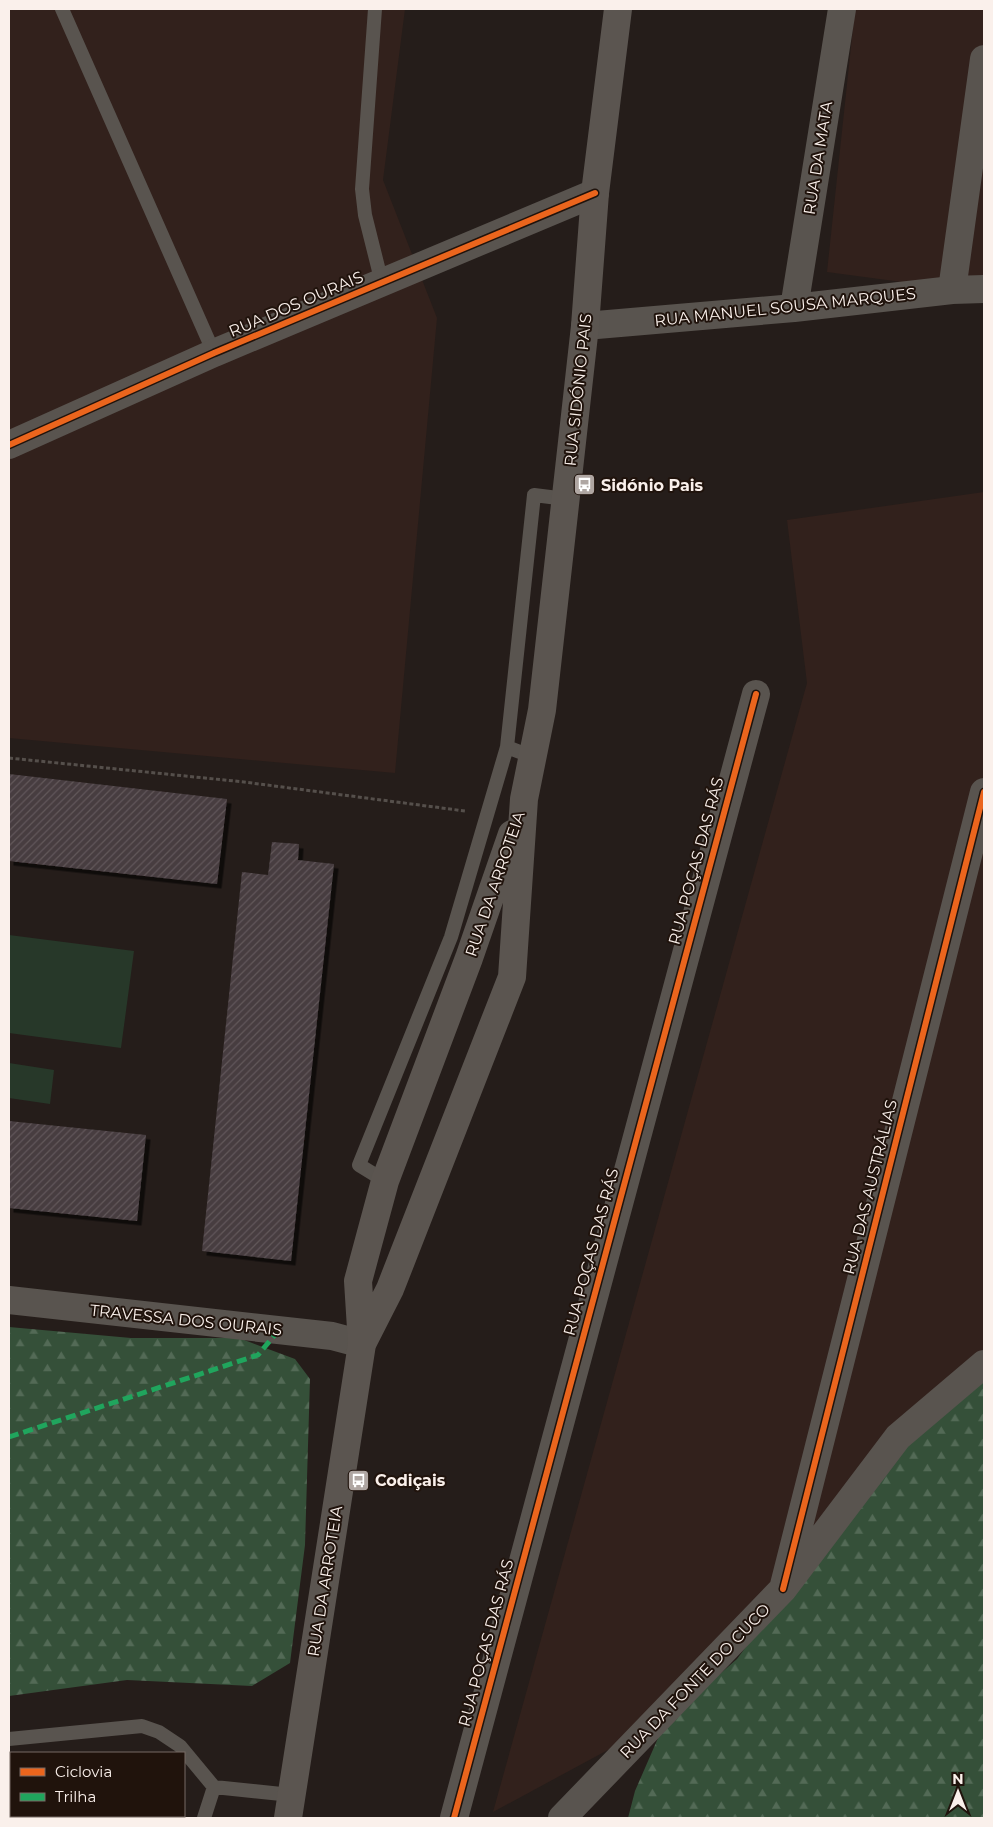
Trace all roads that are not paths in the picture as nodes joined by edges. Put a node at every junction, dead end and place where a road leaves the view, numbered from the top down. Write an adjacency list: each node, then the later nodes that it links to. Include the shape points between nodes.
1 (62, 9): 12 (lane)
2 (375, 9): 7 (lane, via 362,188 365,215)
3 (618, 9): 6 (main road, RUA SIDÓNIO PAIS)
4 (842, 9): 10 (street, RUA DA MATA)
5 (984, 59): 9 (street)
6 (595, 193): 7 (street, RUA DOS OURAIS); 11 (main road, RUA SIDÓNIO PAIS)
7 (382, 283): 12 (street, RUA DOS OURAIS)
8 (984, 289): 9 (street, RUA MANUEL SOUSA MARQUES)
9 (952, 290): 10 (street, RUA MANUEL SOUSA MARQUES)
10 (794, 308): 11 (street, RUA MANUEL SOUSA MARQUES)
11 (586, 326): 14 (main road, RUA SIDÓNIO PAIS)
12 (214, 353): 13 (street, RUA DOS OURAIS)
13 (9, 445)
14 (566, 499): 16 (lane, via 534,495); 17 (main road, RUA SIDÓNIO PAIS, via 542,710)
15 (756, 694): 31 (street, RUA POÇAS DAS RÁS)
16 (507, 747): 17 (lane); 20 (lane, via 451,937 359,1165)
17 (533, 757): 19 (main road, RUA SIDÓNIO PAIS)
18 (984, 792): 24 (street, RUA DAS AUSTRÁLIAS)
19 (524, 799): 20 (main road, RUA DA ARROTEIA, via 469,958); 22 (main road, RUA DA ARROTEIA, via 512,977 390,1289)
20 (385, 1181): 22 (main road, RUA DA ARROTEIA, via 358,1282)
21 (9, 1300): 22 (street, TRAVESSA DOS OURAIS, via 332,1336)
22 (362, 1344): 29 (main road, RUA DA ARROTEIA)
23 (984, 1364): 24 (street, RUA DA FONTE DO CUCO, via 898,1437)
24 (783, 1589): 32 (street, RUA DA FONTE DO CUCO)
25 (9, 1740): 27 (lane, via 142,1726 159,1732)
26 (185, 1752): 28 (lane)
27 (185, 1752)
28 (214, 1787): 29 (lane); 30 (lane)
29 (290, 1807)
30 (204, 1818)
31 (454, 1818)
32 (562, 1818)

